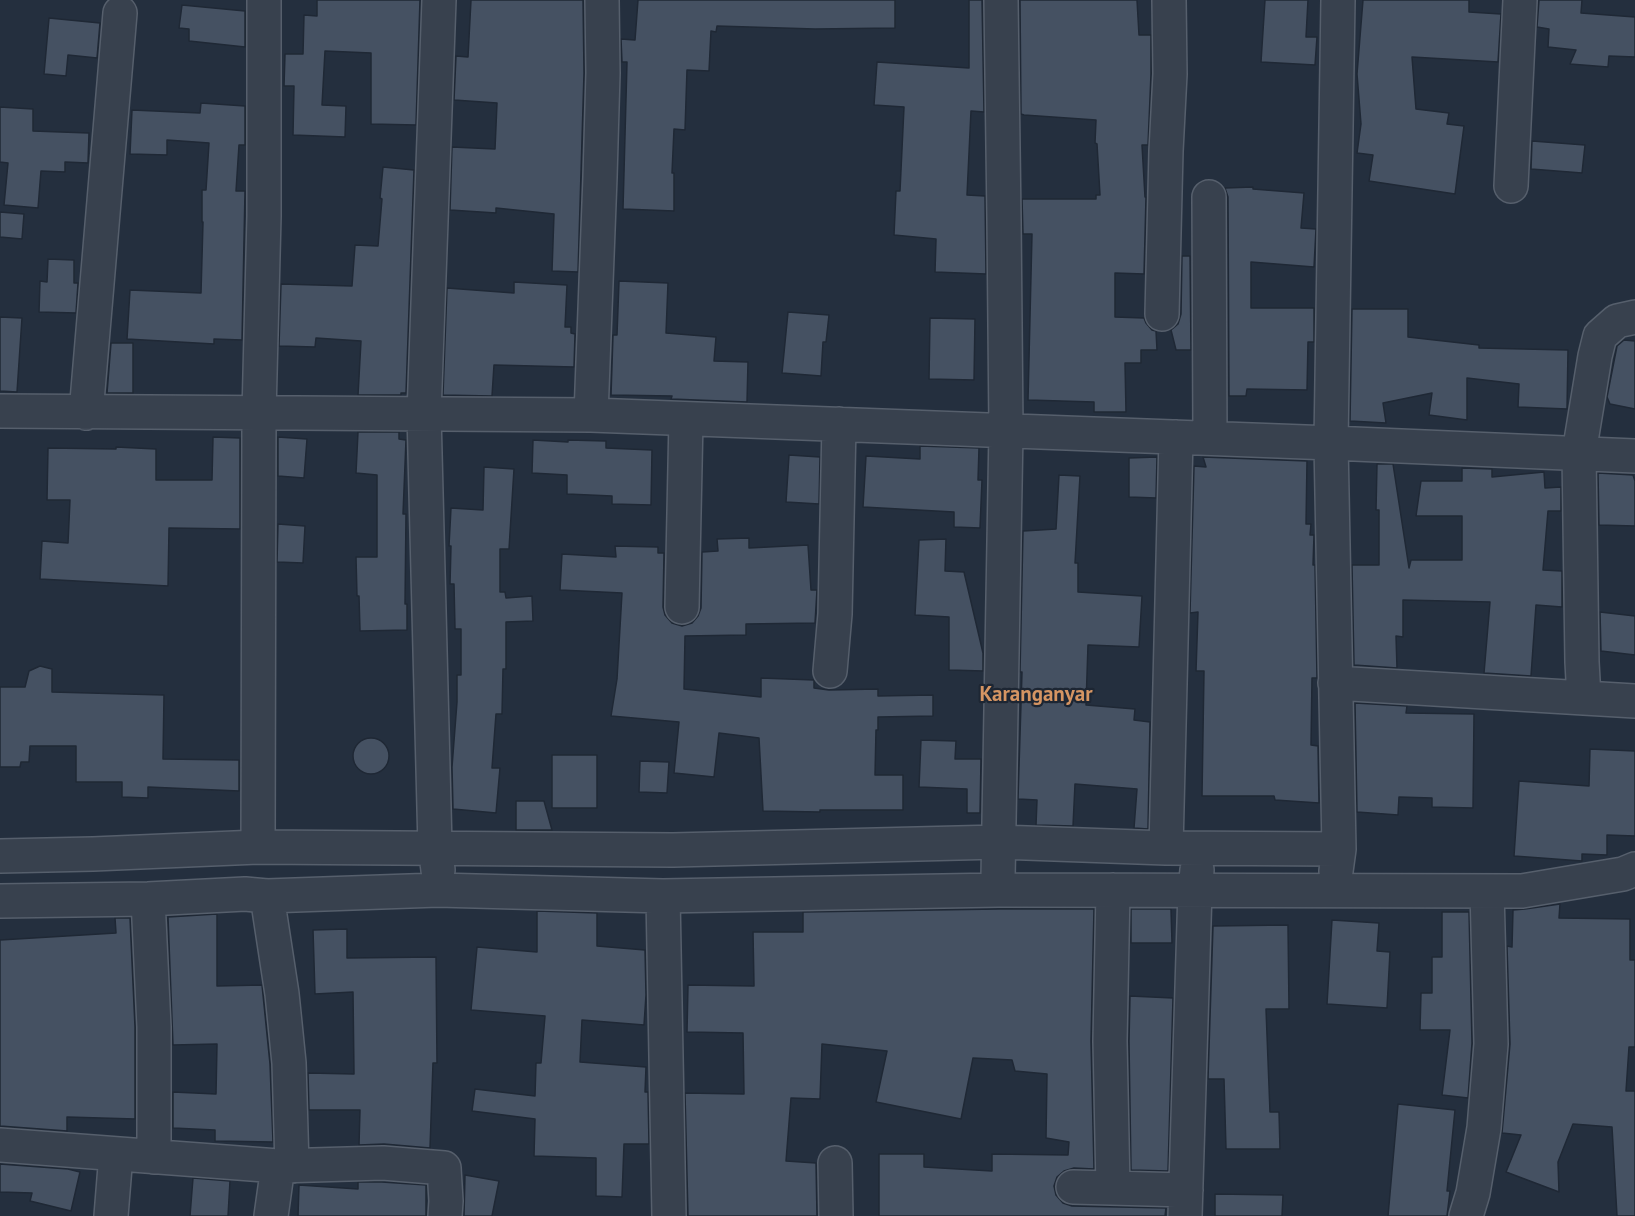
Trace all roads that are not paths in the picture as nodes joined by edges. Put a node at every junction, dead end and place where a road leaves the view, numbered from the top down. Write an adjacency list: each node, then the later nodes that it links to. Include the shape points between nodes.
1 (264, 0): 15 (street)
2 (439, 0): 16 (street)
3 (602, 0): 17 (street)
4 (1001, 0): 20 (street)
5 (1169, 0): 11 (street)
6 (1338, 0): 23 (street)
7 (1520, 0): 9 (street)
8 (120, 13): 14 (street)
9 (1511, 186)
10 (1209, 197): 22 (street)
11 (1162, 314)
12 (1635, 317): 24 (street, via 1617,321 1600,336)
13 (0, 411): 14 (street)
14 (86, 412): 15 (street)
15 (259, 413): 16 (street); 37 (street)
16 (424, 414): 17 (street); 35 (street)
17 (591, 415): 18 (street)
18 (686, 419): 19 (street); 26 (street)
19 (839, 424): 20 (street); 27 (street)
20 (1006, 430): 21 (street); 34 (street)
21 (1176, 437): 22 (street); 31 (street)
22 (1210, 438): 23 (street)
23 (1330, 443): 24 (street); 28 (street)
24 (1579, 453): 25 (street); 29 (street)
25 (1635, 456)
26 (682, 607)
27 (830, 671)
28 (1335, 683): 29 (street); 38 (street)
29 (1584, 698): 30 (street)
30 (1635, 701)
31 (1166, 848): 32 (street); 34 (street)
32 (1199, 848): 38 (street); 40 (street)
33 (0, 856): 37 (street, via 93,854)
34 (998, 866): 35 (street, via 673,850); 39 (street); 42 (street)
35 (437, 869): 37 (street); 37 (street); 42 (street)
36 (1635, 869): 41 (street, via 1522,891)
37 (246, 870): 43 (street); 49 (street, via 282,994 289,1063)
38 (1336, 870): 40 (street); 41 (street)
39 (1113, 890): 40 (street); 51 (street)
40 (1195, 890): 52 (street)
41 (1487, 891): 58 (street, via 1491,1044 1484,1128)
42 (663, 896): 56 (street)
43 (148, 899): 44 (street); 47 (street)
44 (0, 901)
45 (0, 1145): 46 (street)
46 (116, 1154): 47 (street); 53 (street)
47 (154, 1157): 49 (street)
48 (835, 1162): 57 (street)
49 (285, 1166): 54 (street); 55 (street, via 383,1163 444,1168)
50 (1073, 1187): 51 (street)
51 (1113, 1188): 52 (street)
52 (1186, 1203)
53 (111, 1216)
54 (271, 1216)
55 (445, 1216)
56 (669, 1216)
57 (836, 1216)
58 (1466, 1216)

